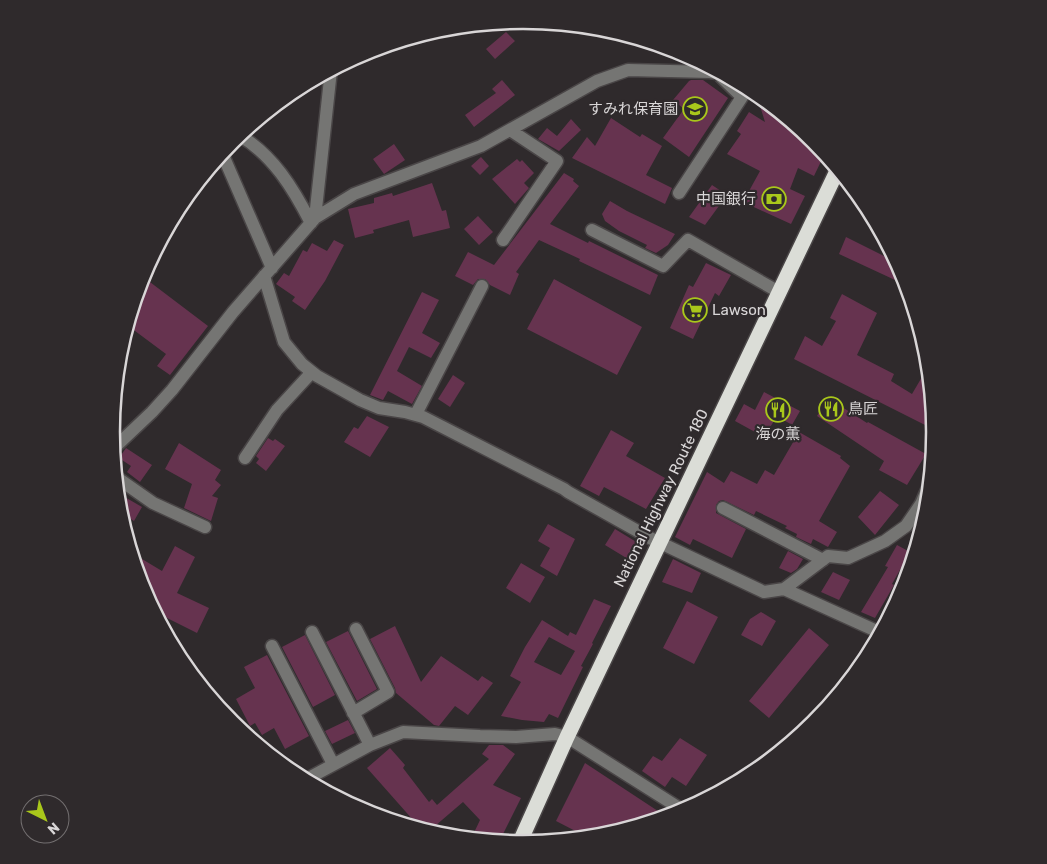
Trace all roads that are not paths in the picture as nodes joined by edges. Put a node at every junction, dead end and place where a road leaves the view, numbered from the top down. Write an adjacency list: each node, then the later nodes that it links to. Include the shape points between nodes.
1 (704, 71): 4 (street, via 628,70 597,82)
2 (330, 78): 9 (street)
3 (734, 88): 8 (street, via 742,97)
4 (510, 130): 9 (street, via 481,146 354,194); 11 (street, via 557,161)
5 (247, 139): 9 (street, via 282,173)
6 (225, 161): 12 (street)
7 (835, 176): 14 (highway, National Highway Route 180)
8 (679, 193)
9 (313, 220): 12 (street)
10 (592, 230): 14 (street, via 663,266 688,240)
11 (503, 240)
12 (268, 272): 15 (street, via 284,342); 17 (street, via 172,390)
13 (482, 286): 16 (street)
14 (780, 292): 23 (highway, National Highway Route 180)
15 (312, 372): 16 (street, via 379,408); 18 (street, via 278,410)
16 (416, 414): 23 (street)
17 (120, 442)
18 (246, 458)
19 (124, 482): 22 (street, via 153,503)
20 (920, 506): 24 (street, via 906,526 885,541 848,558 828,556)
21 (722, 508): 24 (street)
22 (205, 527)
23 (660, 542): 25 (street, via 764,592); 31 (highway, National Highway Route 180)
24 (823, 560): 25 (street)
25 (784, 589): 27 (street)
26 (356, 629): 30 (street, via 388,692)
27 (875, 630)
28 (312, 632): 30 (street)
29 (272, 646): 33 (street)
30 (353, 713): 32 (street)
31 (567, 737): 32 (street, via 555,734 516,737 403,732); 35 (street); 36 (highway, National Highway Route 180)
32 (370, 745): 33 (street)
33 (333, 764): 34 (street)
34 (313, 775)
35 (676, 806)
36 (523, 835)

